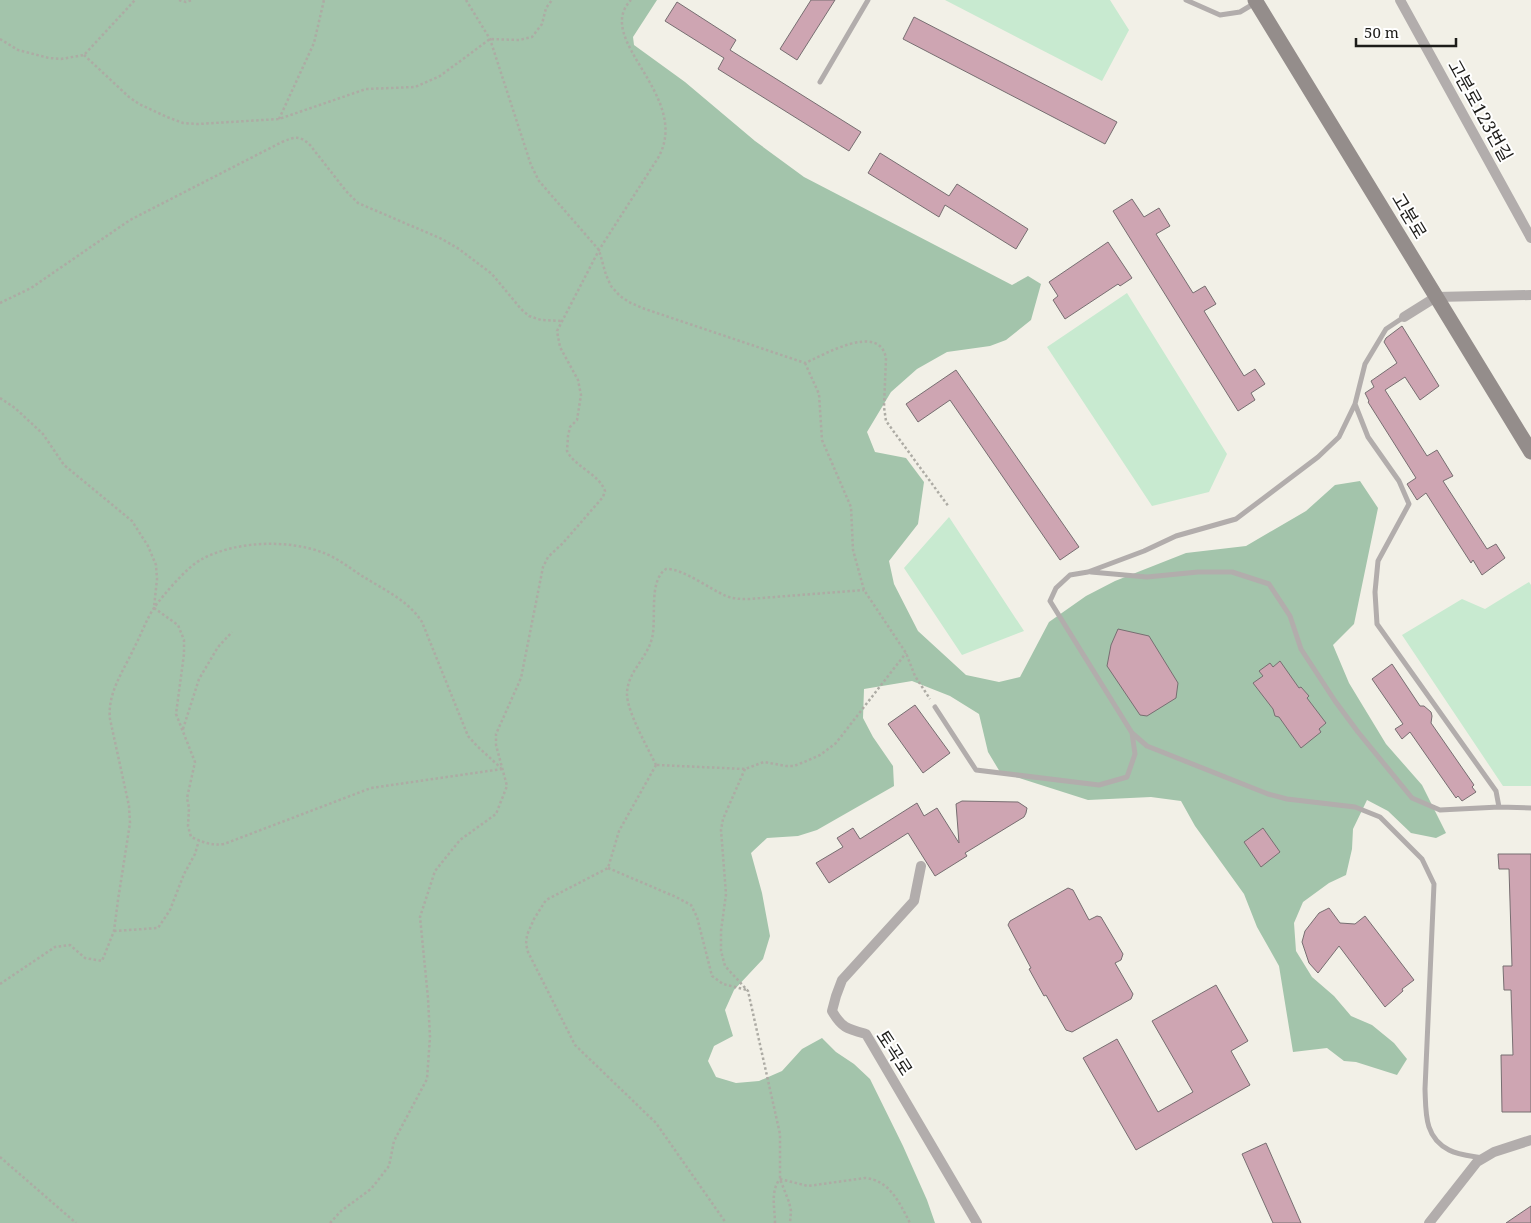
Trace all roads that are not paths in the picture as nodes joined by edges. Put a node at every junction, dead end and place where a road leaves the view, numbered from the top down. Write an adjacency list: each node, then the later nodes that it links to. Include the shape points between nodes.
1 (868, 0): 5 (lane)
2 (1186, 0): 4 (lane, via 1220,15 1240,12)
3 (1400, 0): 6 (street, 고분로123번길)
4 (1256, 1): 8 (main road, 고분로)
5 (820, 82)
6 (1531, 238)
7 (1531, 295): 8 (street)
8 (1436, 297): 9 (street); 11 (main road, 고분로)
9 (1404, 317): 10 (lane, via 1386,329 1365,364)
10 (1355, 404): 12 (lane, via 1339,437 1318,457 1236,519 1176,536); 15 (lane, via 1368,436 1399,481 1409,504 1378,562 1375,592 1377,624 1496,791)
11 (1531, 452)
12 (1088, 572): 14 (lane, via 1070,575 1056,588 1050,601); 15 (lane, via 1147,577 1232,572 1269,584 1290,616 1301,649 1335,701 1412,798 1440,810)
13 (935, 707): 14 (lane, via 976,770 1099,785 1127,777 1135,754)
14 (1132, 733): 19 (lane, via 1147,746 1268,794 1355,807 1380,817 1422,859 1434,884 1425,1089 1430,1134 1449,1150)
15 (1499, 807): 16 (lane)
16 (1531, 808)
17 (921, 866): 20 (street, 토곡로, via 914,901 842,980 832,1011 846,1029 866,1034)
18 (1531, 1140): 19 (street)
19 (1483, 1158): 21 (street)
20 (977, 1223)
21 (1429, 1223)

